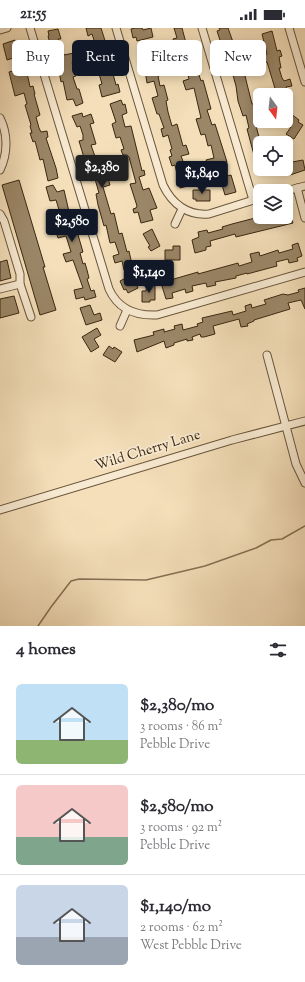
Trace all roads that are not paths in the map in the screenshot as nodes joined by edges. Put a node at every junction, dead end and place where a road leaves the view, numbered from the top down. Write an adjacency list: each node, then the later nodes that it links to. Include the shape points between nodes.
1 (7, 28): 6 (street)
2 (30, 28): 22 (street, via 109,289 113,298)
3 (116, 28): 15 (street, via 163,185 167,194)
4 (202, 28): 11 (street)
5 (289, 28): 7 (street)
6 (0, 30)
7 (305, 82)
8 (0, 118): 9 (street, via 6,135 6,151)
9 (0, 170)
10 (305, 186): 12 (street)
11 (253, 187)
12 (296, 188): 13 (street); 17 (street)
13 (293, 189)
14 (253, 200): 15 (street, via 200,215)
15 (182, 208): 18 (street)
16 (0, 214): 20 (street, via 20,274)
17 (305, 218)
18 (175, 224)
19 (305, 272): 22 (street, via 157,315 147,316)
20 (20, 284): 21 (street); 23 (street)
21 (0, 289)
22 (127, 310): 24 (street)
23 (31, 317)
24 (120, 326)
25 (267, 355): 27 (street)
26 (305, 421): 27 (street, Wild Cherry Lane)
27 (286, 426): 28 (street, via 296,464); 29 (street, Wild Cherry Lane)
28 (305, 483)
29 (0, 510)

